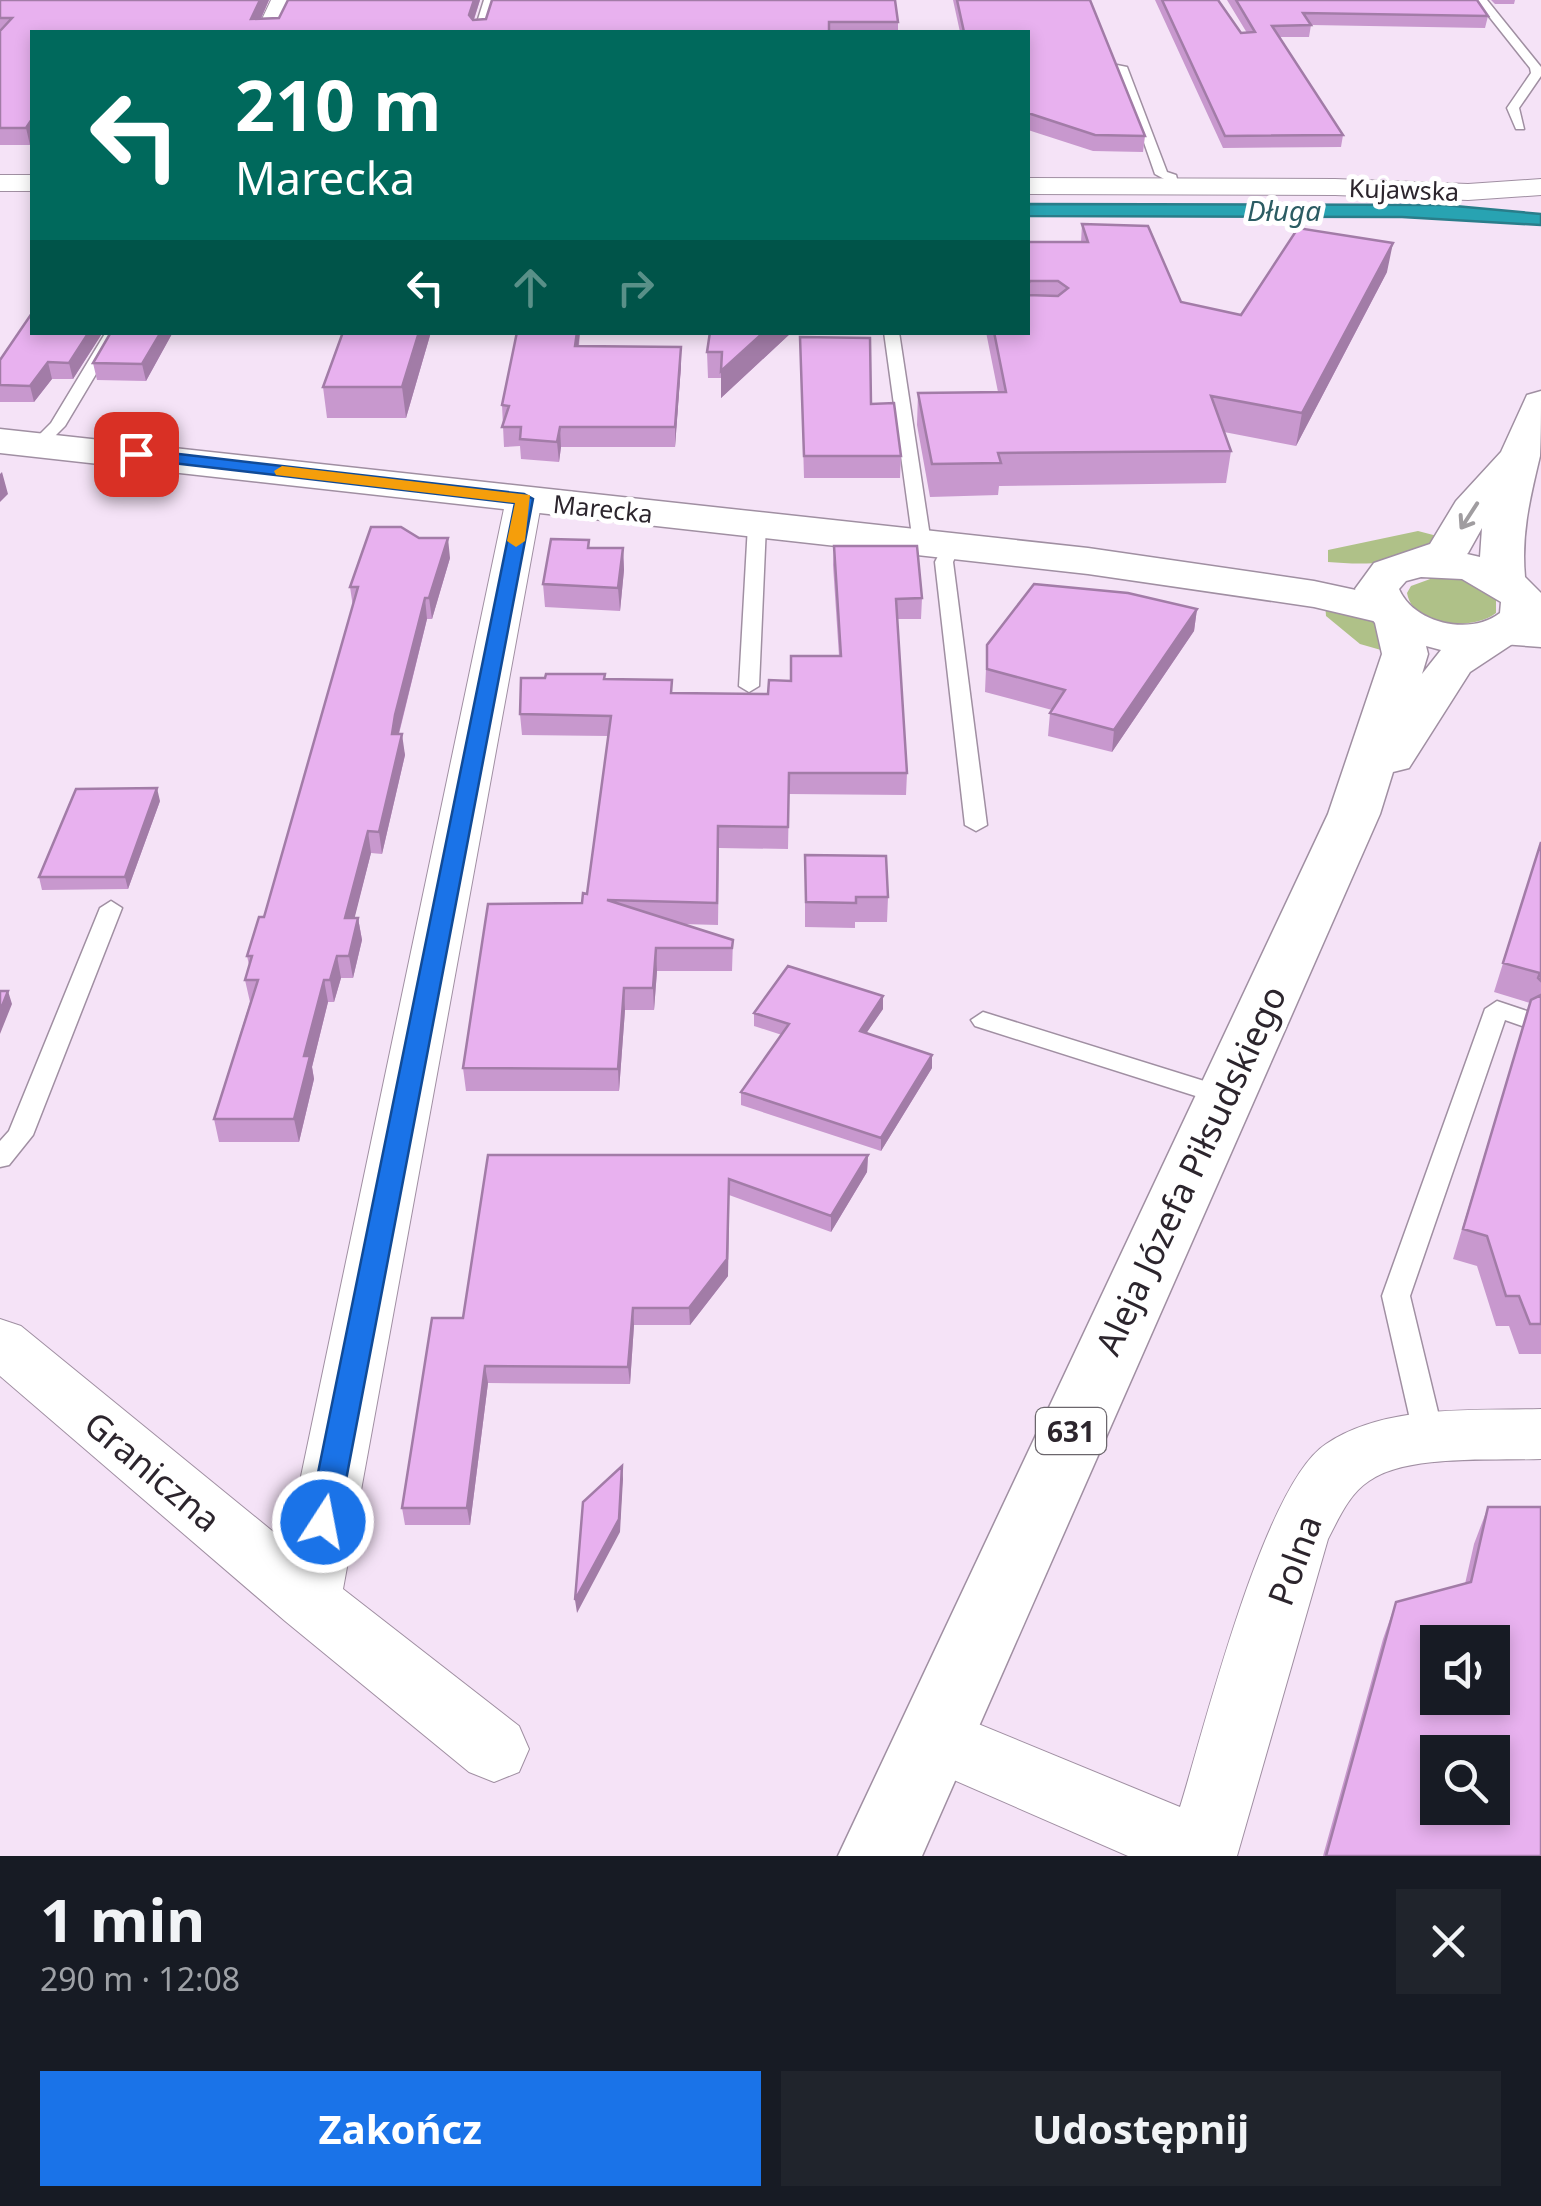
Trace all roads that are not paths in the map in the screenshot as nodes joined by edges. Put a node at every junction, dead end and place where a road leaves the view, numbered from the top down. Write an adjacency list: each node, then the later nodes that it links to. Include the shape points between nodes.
1 (282, 0): 4 (street)
2 (490, 0): 5 (lane)
3 (1481, 0): 7 (lane, via 1538,72 1513,108)
4 (268, 30)
5 (479, 30)
6 (1121, 67): 11 (lane, via 1161,174)
7 (1520, 126)
8 (0, 183): 9 (street)
9 (30, 183)
10 (1030, 186): 11 (street, Kujawska)
11 (1175, 187): 12 (street, Kujawska)
12 (1541, 187)
13 (112, 335): 16 (lane, via 57,426)
14 (892, 335): 20 (lane)
15 (1541, 403): 17 (main road)
16 (18, 443): 18 (main road, Marecka)
17 (1515, 461): 21 (main road, one-way to 21, via 1471,510 1446,553); 22 (main road, via 1499,550)
18 (524, 499): 19 (main road, Marecka); 34 (street)
19 (757, 524): 20 (main road, Marecka); 23 (lane)
20 (936, 544): 21 (main road, Marecka, via 1314,594); 25 (lane, via 944,562)
21 (1398, 591): 22 (main road, via 1450,637); 22 (main road, via 1455,564); 24 (main road, Aleja Józefa Piłsudskiego / 631, via 1405,654)
22 (1515, 612): 24 (main road, Aleja Józefa Piłsudskiego / 631, via 1453,663)
23 (749, 686)
24 (1354, 814): 29 (main road, Aleja Józefa Piłsudskiego / 631)
25 (976, 826)
26 (110, 908): 30 (lane, via 20,1135)
27 (1526, 1019): 33 (lane, via 1497,1009 1396,1296)
28 (983, 1020): 29 (lane)
29 (1224, 1096): 35 (main road, Aleja Józefa Piłsudskiego / 631)
30 (0, 1158)
31 (0, 1342): 34 (street, Graniczna)
32 (1541, 1434): 33 (street, Polna)
33 (1430, 1442): 37 (street, Polna, via 1399,1443 1350,1461 1320,1492 1297,1536)
34 (308, 1600): 36 (street, Graniczna)
35 (932, 1737): 37 (street); 38 (main road, Aleja Józefa Piłsudskiego / 631)
36 (494, 1749)
37 (1202, 1854)
38 (880, 1856)

